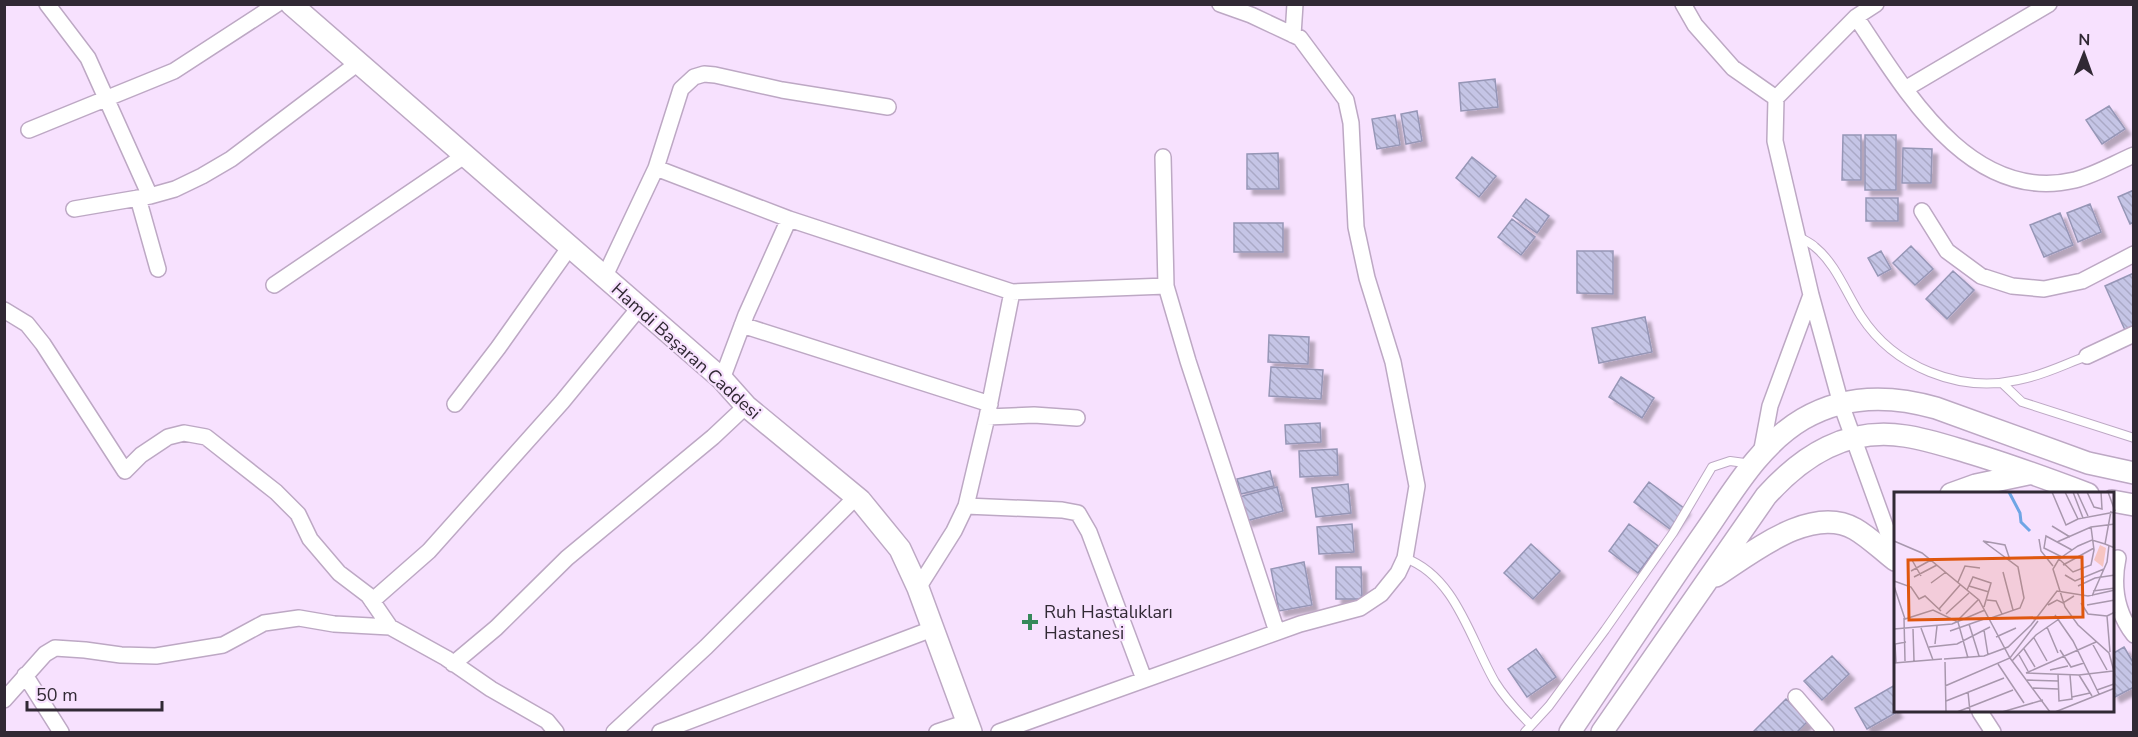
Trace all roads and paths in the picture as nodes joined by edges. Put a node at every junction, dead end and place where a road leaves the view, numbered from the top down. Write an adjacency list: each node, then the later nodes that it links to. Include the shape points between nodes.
1 (47, 4): 14 (street, via 88,58)
2 (277, 4): 14 (street, via 174,71)
3 (291, 4): 12 (main road, Hamdi Başaran Caddesi)
4 (1220, 4): 9 (street)
5 (1295, 4): 11 (street)
6 (1683, 4): 15 (street, via 1695,25 1733,68)
7 (1876, 4): 10 (street)
8 (2049, 4): 13 (street)
9 (1249, 10): 11 (street)
10 (1856, 17): 13 (street); 15 (street)
11 (1293, 34): 59 (street, via 1346,100 1351,123 1356,227 1393,362 1417,486)
12 (358, 63): 19 (main road, Hamdi Başaran Caddesi); 22 (street, via 231,159 175,189)
13 (1905, 89): 18 (street, via 1954,145 1997,174 2049,184 2076,180)
14 (106, 98): 17 (street); 22 (street)
15 (1776, 98): 26 (street, via 1775,141)
16 (888, 107): 21 (street, via 715,75 694,76 681,89)
17 (29, 130)
18 (2133, 155)
19 (464, 156): 27 (main road, Hamdi Başaran Caddesi); 31 (street)
20 (1163, 157): 32 (street)
21 (656, 168): 25 (street); 30 (street)
22 (144, 197): 23 (street); 29 (street)
23 (74, 209)
24 (1922, 211): 28 (street, via 1947,251 1981,276 2012,286 2044,289 2082,281)
25 (789, 219): 33 (street); 37 (street)
26 (1798, 236): 34 (street); 41 (lane, via 1831,265 1872,331 1897,354 1952,380)
27 (569, 248): 30 (main road, Hamdi Başaran Caddesi); 42 (street)
28 (2133, 254)
29 (158, 269)
30 (604, 278): 35 (main road, Hamdi Başaran Caddesi)
31 (274, 285)
32 (1166, 286): 33 (street); 67 (street)
33 (1012, 292): 45 (street)
34 (1811, 295): 43 (street); 49 (street, via 1770,406)
35 (639, 308): 40 (main road, Hamdi Başaran Caddesi); 64 (street, via 562,402 429,550)
36 (4, 310): 64 (street, via 27,324 43,344 125,471 168,437 184,433 206,437 276,492 298,514 310,539 339,573)
37 (742, 325): 40 (street); 45 (street)
38 (2133, 334): 39 (street)
39 (2087, 356): 41 (lane, via 2032,377)
40 (722, 379): 44 (main road, Hamdi Başaran Caddesi)
41 (2002, 383): 48 (lane, via 2022,402)
42 (455, 404)
43 (1841, 404): 47 (street); 49 (main road, via 1804,418); 51 (main road, via 1864,399 1915,402 2088,463)
44 (746, 406): 54 (main road, Hamdi Başaran Caddesi); 69 (street, via 567,558)
45 (989, 410): 46 (street); 57 (street)
46 (1077, 418)
47 (1853, 438): 50 (main road, via 1904,436); 58 (street); 62 (main road, via 1830,445 1785,475 1766,496)
48 (2133, 438)
49 (1757, 459): 75 (lane, via 1712,467 1673,533 1612,620 1549,706); 84 (main road)
50 (2032, 473): 52 (main road); 53 (main road)
51 (2133, 473)
52 (1957, 492)
53 (2083, 492)
54 (856, 496): 63 (main road, Hamdi Başaran Caddesi, via 900,549); 79 (street, via 706,647)
55 (2114, 501): 56 (main road)
56 (2133, 505)
57 (966, 506): 63 (street); 71 (street, via 1078,513 1089,532)
58 (1894, 550)
59 (1406, 558): 67 (street, via 1382,594 1360,608); 75 (lane, via 1438,579 1502,693)
60 (2118, 558): 68 (street, via 2117,602)
61 (1894, 559): 62 (main road, via 1854,528 1828,521 1804,525 1775,539)
62 (1710, 579): 85 (main road)
63 (918, 588): 66 (main road, Hamdi Başaran Caddesi)
64 (372, 601): 65 (street)
65 (390, 627): 69 (street); 70 (street, via 300,618 264,623 223,645 156,656 55,648)
66 (932, 629): 76 (main road, Hamdi Başaran Caddesi); 80 (street)
67 (1277, 632): 71 (street)
68 (2133, 635)
69 (453, 664): 78 (street, via 547,721)
70 (25, 675): 73 (street); 77 (street)
71 (1144, 679): 82 (street)
72 (1796, 697): 86 (street)
73 (4, 700)
74 (1981, 713): 87 (street)
75 (1530, 725): 83 (lane)
76 (969, 727): 81 (street)
77 (61, 732)
78 (556, 732)
79 (614, 732)
80 (660, 732)
81 (937, 732)
82 (999, 732)
83 (1525, 732)
84 (1570, 732)
85 (1602, 732)
86 (1826, 732)
87 (1993, 732)

